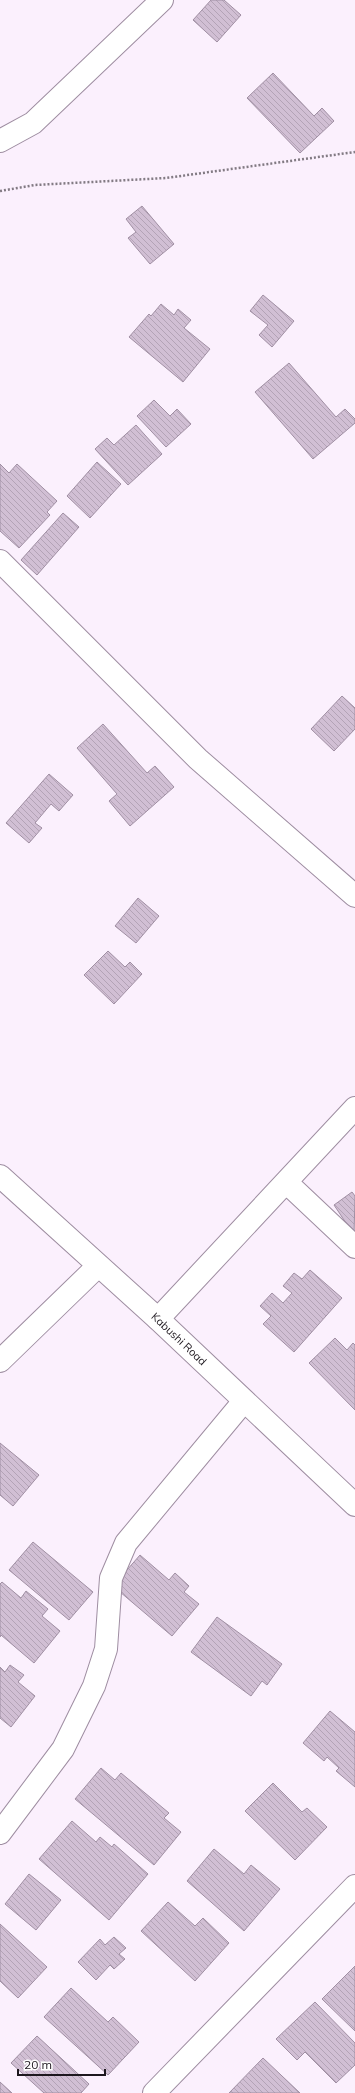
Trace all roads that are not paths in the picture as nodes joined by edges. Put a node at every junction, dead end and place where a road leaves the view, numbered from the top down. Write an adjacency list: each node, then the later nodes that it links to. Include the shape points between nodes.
1 (162, 0): 2 (street, via 33,123)
2 (0, 141)
3 (0, 561): 4 (street, via 198,759)
4 (355, 896)
5 (355, 1108): 7 (street)
6 (0, 1176): 9 (street, Kabushi Road)
7 (286, 1182): 8 (street); 10 (street)
8 (355, 1247)
9 (98, 1266): 10 (street, Kabushi Road); 11 (street)
10 (158, 1319): 12 (street, Kabushi Road)
11 (0, 1361)
12 (244, 1401): 13 (street, Kabushi Road); 14 (street, via 126,1543 111,1578 106,1649 94,1686 63,1749)
13 (355, 1505)
14 (0, 1833)
15 (355, 1886): 16 (street)
16 (154, 2093)

